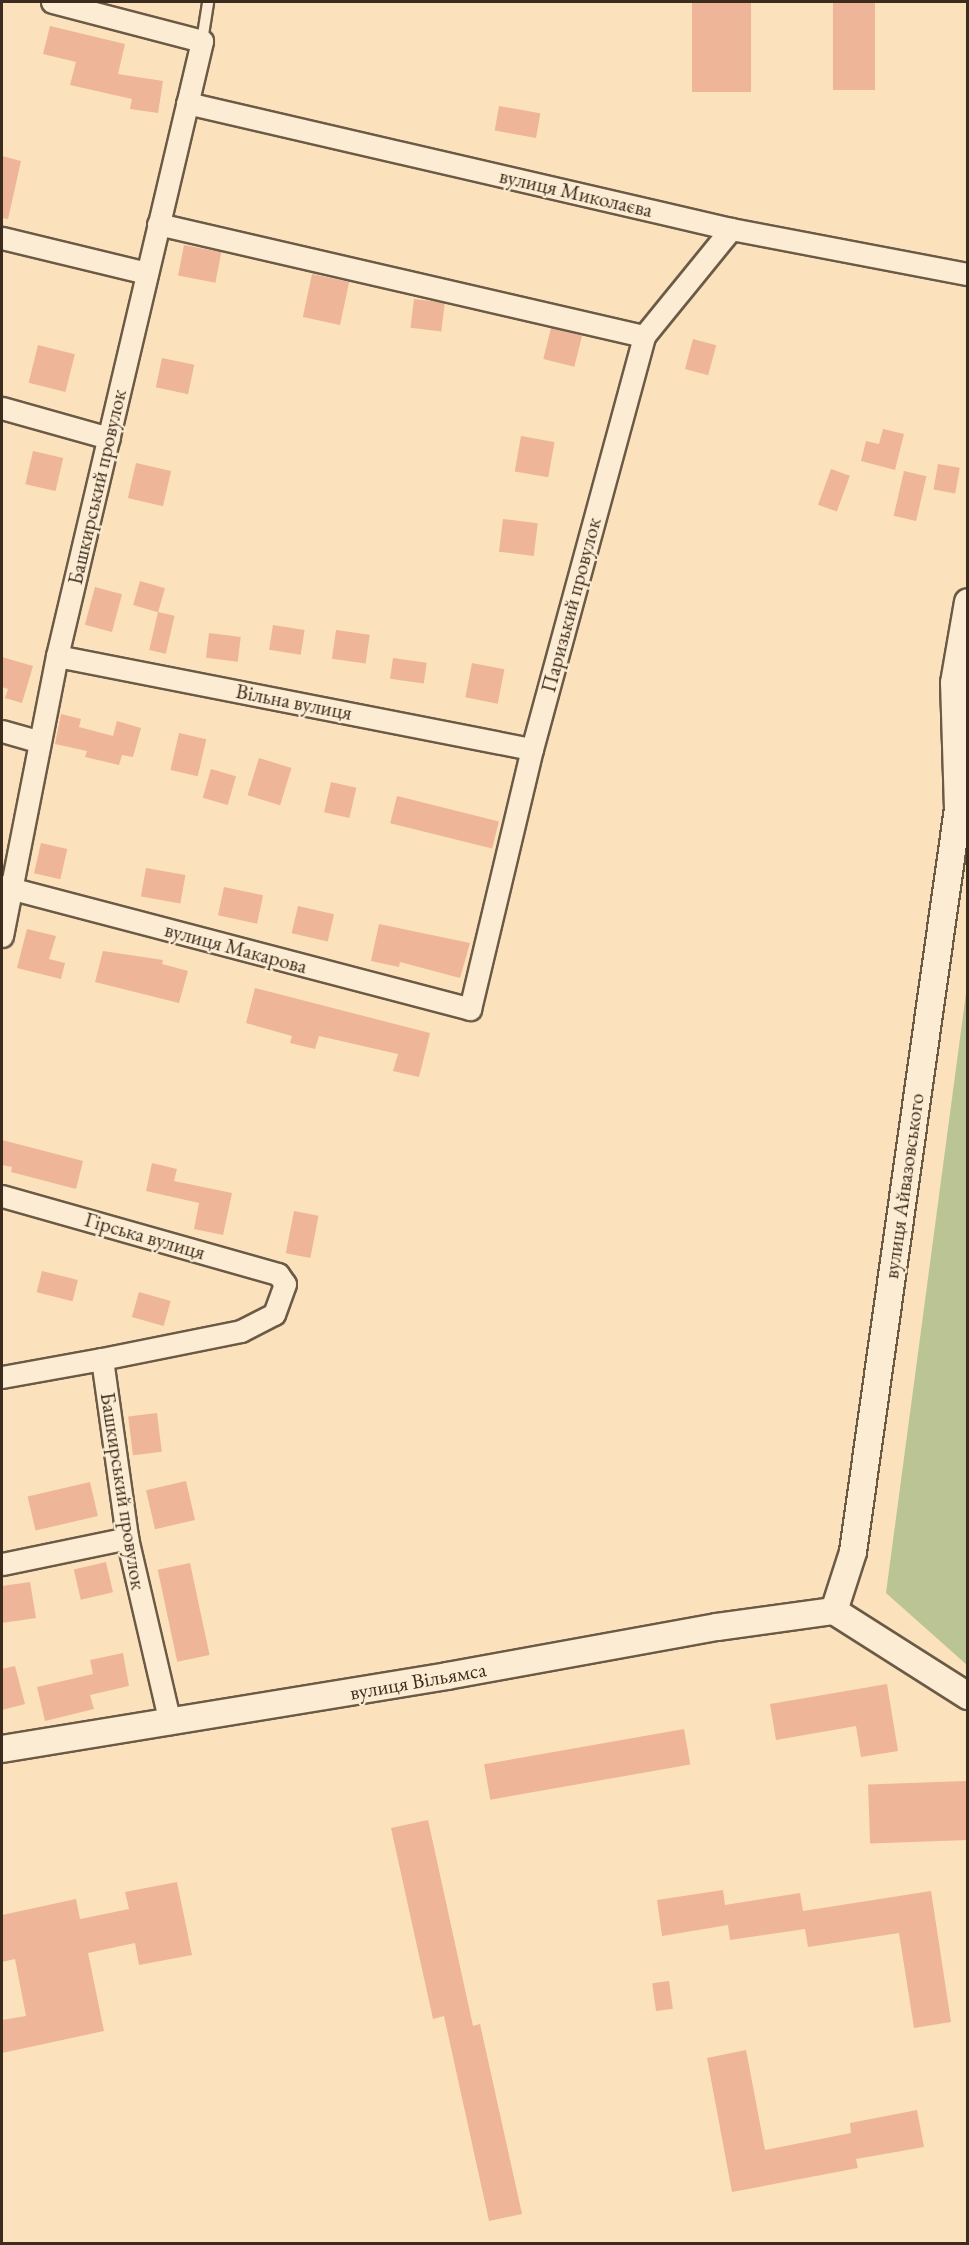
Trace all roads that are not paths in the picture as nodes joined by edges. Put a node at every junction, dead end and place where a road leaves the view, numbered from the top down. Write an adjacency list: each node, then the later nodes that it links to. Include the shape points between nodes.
1 (52, 2): 3 (street)
2 (208, 2): 3 (lane)
3 (202, 41): 4 (street, Башкирський провулок)
4 (187, 103): 5 (street, Башкирський провулок); 6 (street, вулиця Миколаєва)
5 (158, 224): 8 (street, Башкирський провулок); 10 (street)
6 (732, 229): 9 (street, вулиця Миколаєва); 10 (street, Паризький провулок)
7 (2, 238): 8 (street)
8 (147, 273): 12 (street, Башкирський провулок)
9 (968, 274)
10 (644, 336): 18 (street, Паризький провулок)
11 (2, 408): 12 (street)
12 (109, 438): 14 (street, Башкирський провулок)
13 (968, 602): 15 (street, вулиця Айвазовського)
14 (57, 656): 17 (street, Башкирський провулок); 18 (street, Вільна вулиця)
15 (961, 689): 27 (street, вулиця Айвазовського, via 958,809 853,1552)
16 (2, 731): 17 (street)
17 (38, 741): 19 (street, Башкирський провулок)
18 (532, 749): 21 (street, Паризький провулок)
19 (6, 887): 20 (street, Башкирський провулок); 21 (street, вулиця Макарова)
20 (2, 936)
21 (470, 1009)
22 (2, 1196): 23 (street, Гірська вулиця, via 278,1274 285,1284 274,1314 241,1331)
23 (102, 1359): 24 (street); 25 (street, Башкирський провулок)
24 (2, 1377)
25 (127, 1538): 26 (street); 29 (street, Башкирський провулок)
26 (2, 1564)
27 (834, 1611): 28 (street); 29 (street, вулиця Вільямса, via 717,1627)
28 (968, 1696)
29 (170, 1723): 30 (street, вулиця Вільямса)
30 (2, 1749)

